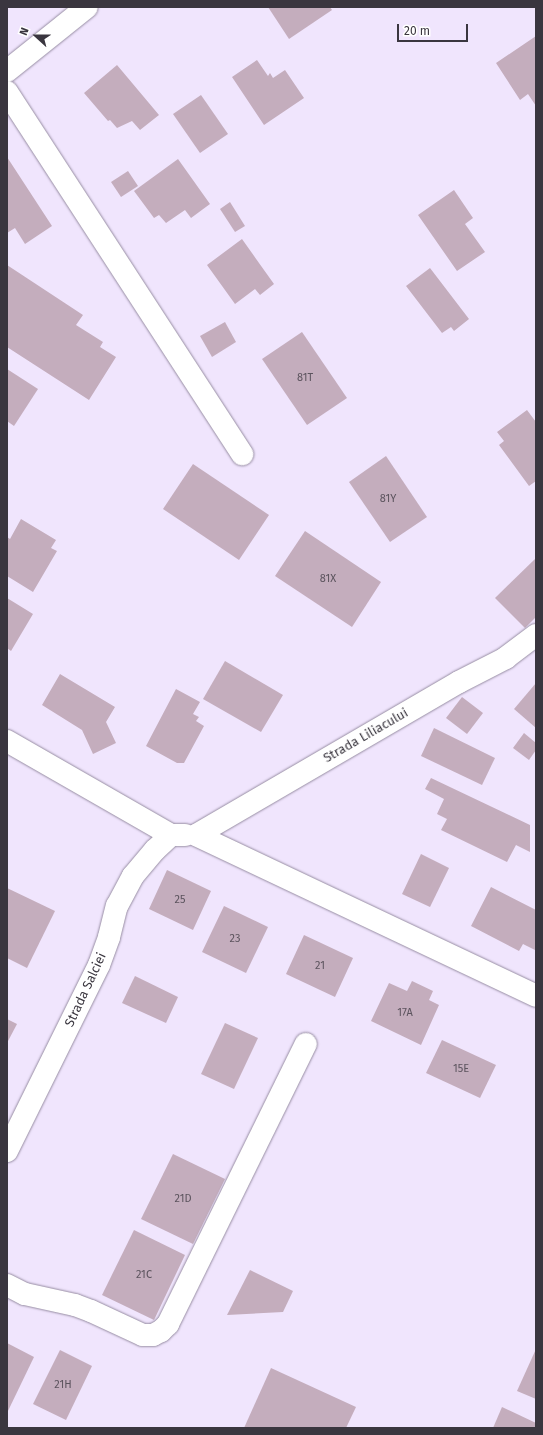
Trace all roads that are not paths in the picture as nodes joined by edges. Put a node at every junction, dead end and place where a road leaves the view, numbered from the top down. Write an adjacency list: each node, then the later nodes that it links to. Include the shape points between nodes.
1 (87, 7): 2 (street)
2 (7, 71)
3 (7, 92): 4 (street)
4 (242, 454)
5 (536, 635): 8 (street, Strada Liliacului, via 506,658 459,682)
6 (7, 741): 7 (street)
7 (171, 835): 8 (street); 11 (street, Strada Salciei, via 133,876 117,906 99,965)
8 (196, 835): 9 (street)
9 (536, 996)
10 (306, 1044): 12 (street, via 168,1324 161,1331 153,1335 143,1335 91,1311 31,1296)
11 (7, 1151)
12 (7, 1285)

